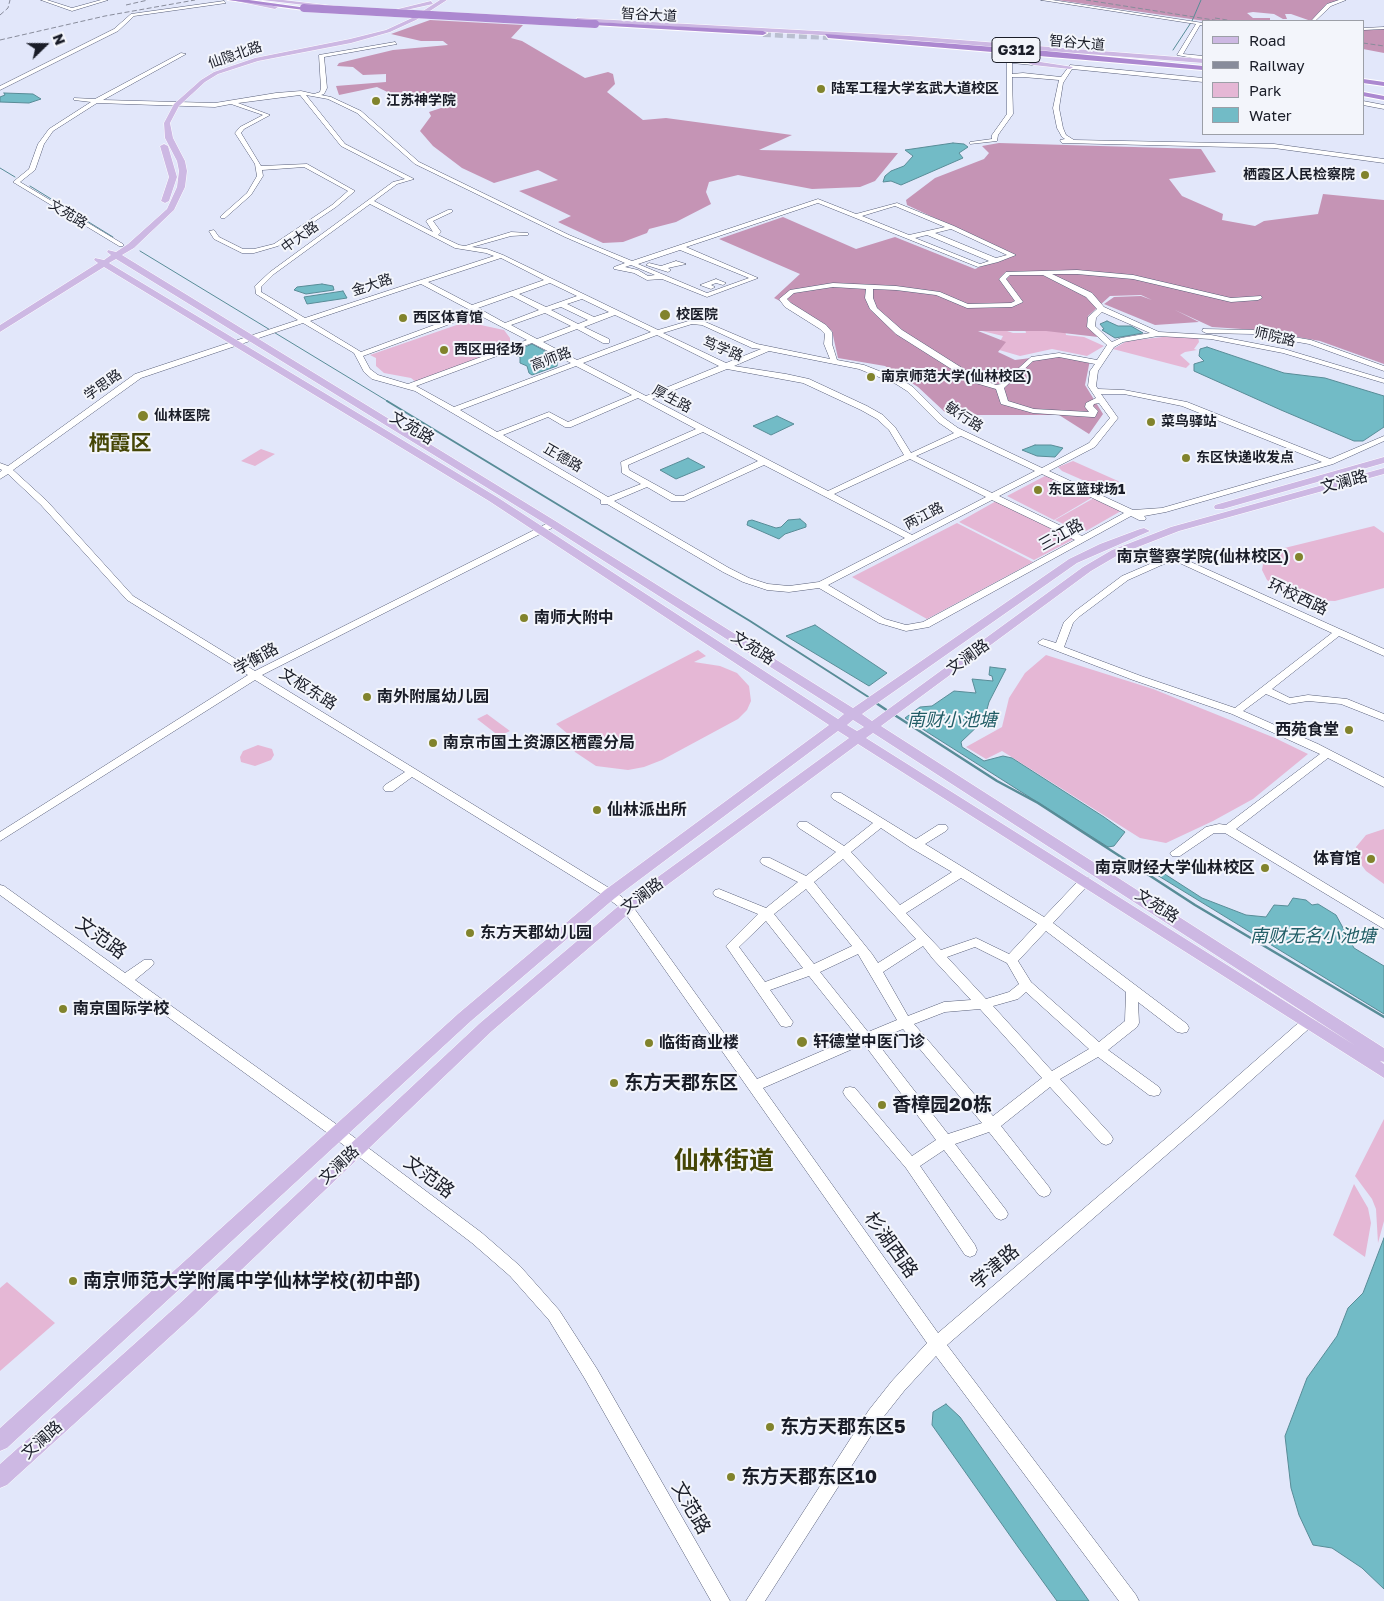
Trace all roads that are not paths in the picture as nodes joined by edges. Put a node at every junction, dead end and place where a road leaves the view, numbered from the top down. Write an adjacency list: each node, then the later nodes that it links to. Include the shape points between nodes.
1 (43, 0): 2 (street, via 70,10)
2 (106, 0)
3 (256, 0): 9 (highway, 智谷大道)
4 (265, 0): 10 (main road)
5 (1043, 0): 14 (street)
6 (1344, 0): 13 (street, via 1329,5)
7 (235, 1): 9 (highway, 智谷大道); 12 (main road, via 314,10); 38 (street, via 133,15 116,30)
8 (438, 2): 10 (main road); 11 (main road, via 442,10); 12 (main road)
9 (306, 7): 17 (highway, 智谷大道, bridge)
10 (398, 10): 12 (main road)
11 (452, 13): 12 (main road); 17 (main road)
12 (419, 14): 17 (main road); 46 (main road, 仙隐北路, via 357,37 273,52 226,66 194,80); 48 (main road, 仙隐北路, via 388,31 361,39 277,54 233,66 203,81)
13 (1314, 20)
14 (1201, 23): 26 (street, via 1180,55)
15 (1384, 28): 16 (street)
16 (1364, 29)
17 (766, 32): 18 (main road)
18 (828, 35): 19 (main road); 21 (main road); 23 (highway, 智谷大道 / G312); 24 (highway, 智谷大道 / G312)
19 (894, 42): 23 (highway); 25 (main road, via 1001,52)
20 (395, 43): 41 (street, via 322,56 324,88)
21 (986, 44): 24 (highway); 27 (main road)
22 (183, 54): 44 (street)
23 (1097, 58): 29 (highway)
24 (1122, 58): 28 (highway)
25 (1033, 63): 30 (main road); 31 (street, via 1008,61)
26 (1202, 64)
27 (1202, 64)
28 (1202, 64)
29 (1202, 64)
30 (1070, 67): 32 (street); 34 (street)
31 (1010, 76): 32 (street); 51 (street, via 1010,114 995,140)
32 (1062, 79): 50 (street, via 1057,99 1058,121 1064,136)
33 (1384, 79): 35 (highway)
34 (1202, 80)
35 (1364, 82)
36 (1364, 82): 37 (highway)
37 (1384, 87)
38 (0, 88)
39 (1364, 93): 42 (highway)
40 (301, 94): 41 (street); 47 (street, via 265,96); 54 (street, 中大路, via 343,145 411,179 395,183)
41 (316, 95): 71 (street, via 359,112 417,163 543,225)
42 (1384, 97)
43 (89, 100): 44 (street)
44 (96, 101): 46 (street); 66 (street, 文苑路, via 51,130 41,144 32,170 16,182)
45 (1364, 101): 49 (street)
46 (167, 104): 48 (street); 66 (main road, 仙隐北路, via 159,131 173,170 170,188 160,210)
47 (230, 104): 48 (street); 53 (street, via 263,117 238,133)
48 (176, 105): 66 (main road, 仙隐北路, via 169,117 167,130 181,161 181,187 170,210 160,221)
49 (1384, 106)
50 (1072, 141): 52 (street, via 1274,146); 52 (street, via 1063,142 1276,148)
51 (972, 144)
52 (1384, 162)
53 (260, 168): 57 (street, via 257,183); 59 (street, via 305,165 352,191 276,245 242,251 216,238)
54 (370, 202): 62 (street, 笃学路); 90 (street, 中大路, via 257,287 258,293)
55 (450, 211): 62 (street, via 429,221 438,232)
56 (857, 216): 58 (street, via 895,204); 63 (street); 64 (street, via 818,201)
57 (223, 217)
58 (952, 227): 60 (street); 69 (street, via 1013,255)
59 (212, 231)
60 (930, 233): 63 (street); 69 (street)
61 (526, 234): 65 (street, via 511,234)
62 (434, 235): 65 (street, 笃学路)
63 (909, 237): 69 (street, via 980,266)
64 (680, 247): 67 (street); 80 (street, via 756,278)
65 (464, 248): 68 (street, 笃学路)
66 (117, 251): 70 (main road, 仙隐北路); 98 (main road, 文苑路)
67 (662, 253): 71 (street); 73 (street)
68 (501, 256): 76 (street, 笃学路); 77 (street, 金大路)
69 (996, 261)
70 (102, 262): 92 (main road, 仙隐北路); 95 (main road, 仙隐北路); 100 (main road, 文苑路)
71 (633, 263): 73 (street); 75 (street); 75 (street, via 616,268 636,270 646,278)
72 (684, 264): 73 (street)
73 (666, 265)
74 (1042, 272): 81 (street, via 1003,275 1002,279 1019,302 1012,305 967,306 925,290); 84 (street, via 1133,278 1231,300); 87 (street, via 1089,295)
75 (663, 276): 79 (street, via 707,296)
76 (550, 280): 82 (street); 83 (street, 笃学路)
77 (422, 282): 86 (street, 厚生路); 90 (street, 金大路)
78 (701, 284): 79 (street)
79 (716, 284): 80 (street); 80 (street)
80 (740, 285)
81 (870, 287): 105 (street, via 833,285 808,288 792,291 783,299 829,334 828,344); 111 (street, via 869,298 874,309 899,332 974,380)
82 (512, 293): 86 (street); 88 (street)
83 (583, 296): 85 (street); 89 (street, 笃学路)
84 (1258, 298)
85 (561, 304): 88 (street); 91 (street)
86 (475, 309): 93 (street, 厚生路); 104 (street)
87 (1101, 309): 97 (street); 102 (street, via 1092,317 1091,327)
88 (545, 310): 93 (street); 94 (street)
89 (615, 312): 91 (street); 96 (street, 笃学路)
90 (305, 320): 98 (street, 金大路); 104 (street, 正德路, via 340,339)
91 (594, 320): 94 (street)
92 (0, 321)
93 (505, 325): 99 (street, 厚生路)
94 (577, 326): 99 (street); 101 (street)
95 (0, 329)
96 (658, 333): 103 (street, 敏行路, via 692,322 703,323); 107 (street, 高师路); 108 (street, 笃学路)
97 (1158, 334): 102 (street, 师院路, via 1121,340); 109 (street, 师院路, via 1260,333 1311,342); 110 (street, 师院路, via 1182,334 1255,345)
98 (251, 338): 100 (street, 学思路); 134 (main road, 文苑路)
99 (535, 341): 107 (street, 厚生路); 112 (street)
100 (236, 342): 126 (street, 学思路, via 131,380); 135 (main road, 文苑路)
101 (606, 342)
102 (1111, 345): 106 (street)
103 (768, 349): 108 (street); 118 (street, 敏行路, via 861,368 899,382)
104 (359, 355): 112 (street, 正德路, via 375,377)
105 (834, 359)
106 (1100, 362): 111 (street, via 1059,355 1031,359 1003,386); 113 (street, via 1094,371 1092,386)
107 (577, 363): 114 (street, 厚生路); 116 (street, 高师路)
108 (728, 366): 114 (street); 121 (street, 笃学路, via 806,381 864,408 892,429)
109 (1384, 369)
110 (1384, 381)
111 (998, 386): 115 (street, via 1004,402 1033,411 1092,415 1094,411 1088,407 1090,403)
112 (407, 387): 116 (street, 正德路, via 418,389)
113 (1096, 391): 115 (street); 124 (street, via 1124,392 1184,404)
114 (643, 397): 117 (street, 厚生路); 119 (street, via 568,425 549,414)
115 (1102, 399): 125 (street, via 1114,418 1106,429 1092,445)
116 (453, 410): 119 (street, 正德路)
117 (703, 429): 123 (street, 厚生路); 128 (street, via 624,464 625,471)
118 (960, 432): 121 (street); 125 (street, 敏行路)
119 (496, 435): 131 (street, 正德路)
120 (1384, 438): 124 (street, 三江路)
121 (909, 456): 129 (street); 130 (street)
122 (1384, 460): 146 (main road, 文澜路, via 1167,522 1104,546 1073,561)
123 (765, 461): 128 (street, via 685,498 674,499); 129 (street, 厚生路)
124 (1330, 462): 132 (street, 三江路, via 1163,510)
125 (1040, 470): 130 (street, 两江路); 132 (street, 敏行路)
126 (3, 471): 143 (street, 文枢东路, via 44,503 130,598)
127 (1384, 471): 149 (main road, 文澜路, via 1175,529 1116,552)
128 (647, 484): 131 (street)
129 (828, 494): 136 (street, 厚生路)
130 (992, 495): 136 (street, 两江路); 137 (street)
131 (604, 502): 138 (street, 正德路, via 746,580 767,587 789,589)
132 (1131, 513): 133 (street, 敏行路); 137 (street, 三江路)
133 (1142, 518)
134 (553, 524): 135 (street, 学衡路); 146 (main road, 文苑路)
135 (539, 530): 143 (street, 学衡路); 148 (main road, 文苑路)
136 (911, 538): 138 (street, 两江路)
137 (1082, 540): 138 (street, 三江路, via 948,614 917,627 906,628 882,621)
138 (821, 585)
139 (1339, 632): 141 (street, 环校西路, via 1173,557 1125,578 1078,614 1069,622); 142 (street, 环校西路); 144 (street)
140 (1043, 642): 141 (street)
141 (1059, 648): 145 (street)
142 (1384, 653)
143 (255, 675): 152 (street, 文枢东路); 160 (street, 学衡路)
144 (1265, 689): 145 (street); 147 (street, via 1289,701 1333,699)
145 (1236, 712): 151 (street)
146 (854, 714): 148 (main road, 文澜路); 149 (main road, 文苑路)
147 (1383, 715)
148 (839, 725): 150 (main road, 文苑路); 170 (main road, 文澜路)
149 (873, 727): 150 (main road, 文澜路); 188 (main road, 文苑路)
150 (858, 738): 167 (main road, 文苑路); 171 (main road, 文澜路)
151 (1328, 753): 153 (street); 159 (street)
152 (411, 773): 154 (street); 170 (street, 文枢东路)
153 (1384, 783)
154 (388, 788)
155 (837, 796): 156 (street)
156 (879, 824): 161 (street); 162 (street)
157 (803, 825): 162 (street)
158 (942, 828): 161 (street)
159 (1228, 829): 163 (street, via 1210,830); 175 (street)
160 (0, 837)
161 (915, 845): 165 (street)
162 (843, 851): 166 (street); 172 (street)
163 (1176, 852)
164 (766, 861): 166 (street)
165 (960, 873): 172 (street); 174 (street)
166 (806, 881): 173 (street); 177 (street)
167 (1085, 881): 174 (street); 188 (main road, 文苑路)
168 (0, 889): 183 (street, 文范路)
169 (720, 893): 173 (street)
170 (610, 894): 171 (street, 文枢东路); 201 (main road, 文澜路, via 490,994)
171 (627, 907): 197 (street, 杉湖西路); 204 (main road, 文澜路, via 486,1027)
172 (898, 912): 176 (street)
173 (766, 913): 181 (street); 185 (street, via 732,946)
174 (1044, 923): 179 (street); 186 (street)
175 (1384, 925)
176 (923, 940): 178 (street); 182 (street)
177 (860, 948): 181 (street); 182 (street)
178 (937, 956): 179 (street, via 976,942); 187 (street)
179 (1010, 960): 184 (street)
180 (148, 963): 183 (street)
181 (812, 970): 185 (street); 192 (street)
182 (876, 971): 190 (street)
183 (124, 980): 201 (street, 文范路)
184 (1026, 985): 187 (street, via 1013,996); 193 (street)
185 (762, 988): 189 (street)
186 (1132, 990): 191 (street); 193 (street, via 1132,1023)
187 (984, 1004): 190 (street, via 944,1007); 196 (street)
188 (1311, 1018): 194 (main road, 文苑路); 195 (main road, 文苑路); 209 (street, 学津路)
189 (786, 1022)
190 (905, 1022): 192 (street); 200 (street)
191 (1182, 1028)
192 (866, 1038): 197 (street); 203 (street)
193 (1099, 1050): 196 (street); 198 (street)
194 (1384, 1056)
195 (1384, 1072)
196 (1051, 1078): 200 (street); 202 (street)
197 (753, 1087): 209 (street, 杉湖西路)
198 (1154, 1091)
199 (850, 1092): 205 (street)
200 (992, 1125): 203 (street); 206 (street)
201 (338, 1133): 204 (street, 文范路); 210 (main road, 文澜路)
202 (1106, 1139)
203 (946, 1141): 205 (street); 207 (street)
204 (357, 1148): 211 (main road, 文澜路, via 186,1310); 212 (street, 文范路, via 477,1238 515,1271 554,1315)
205 (910, 1164): 208 (street)
206 (1044, 1191)
207 (1001, 1214)
208 (970, 1250)
209 (937, 1344): 213 (street, 学津路, via 875,1415); 214 (street, 杉湖西路)
210 (0, 1442)
211 (0, 1478)
212 (721, 1601)
213 (756, 1601)
214 (1130, 1601)

